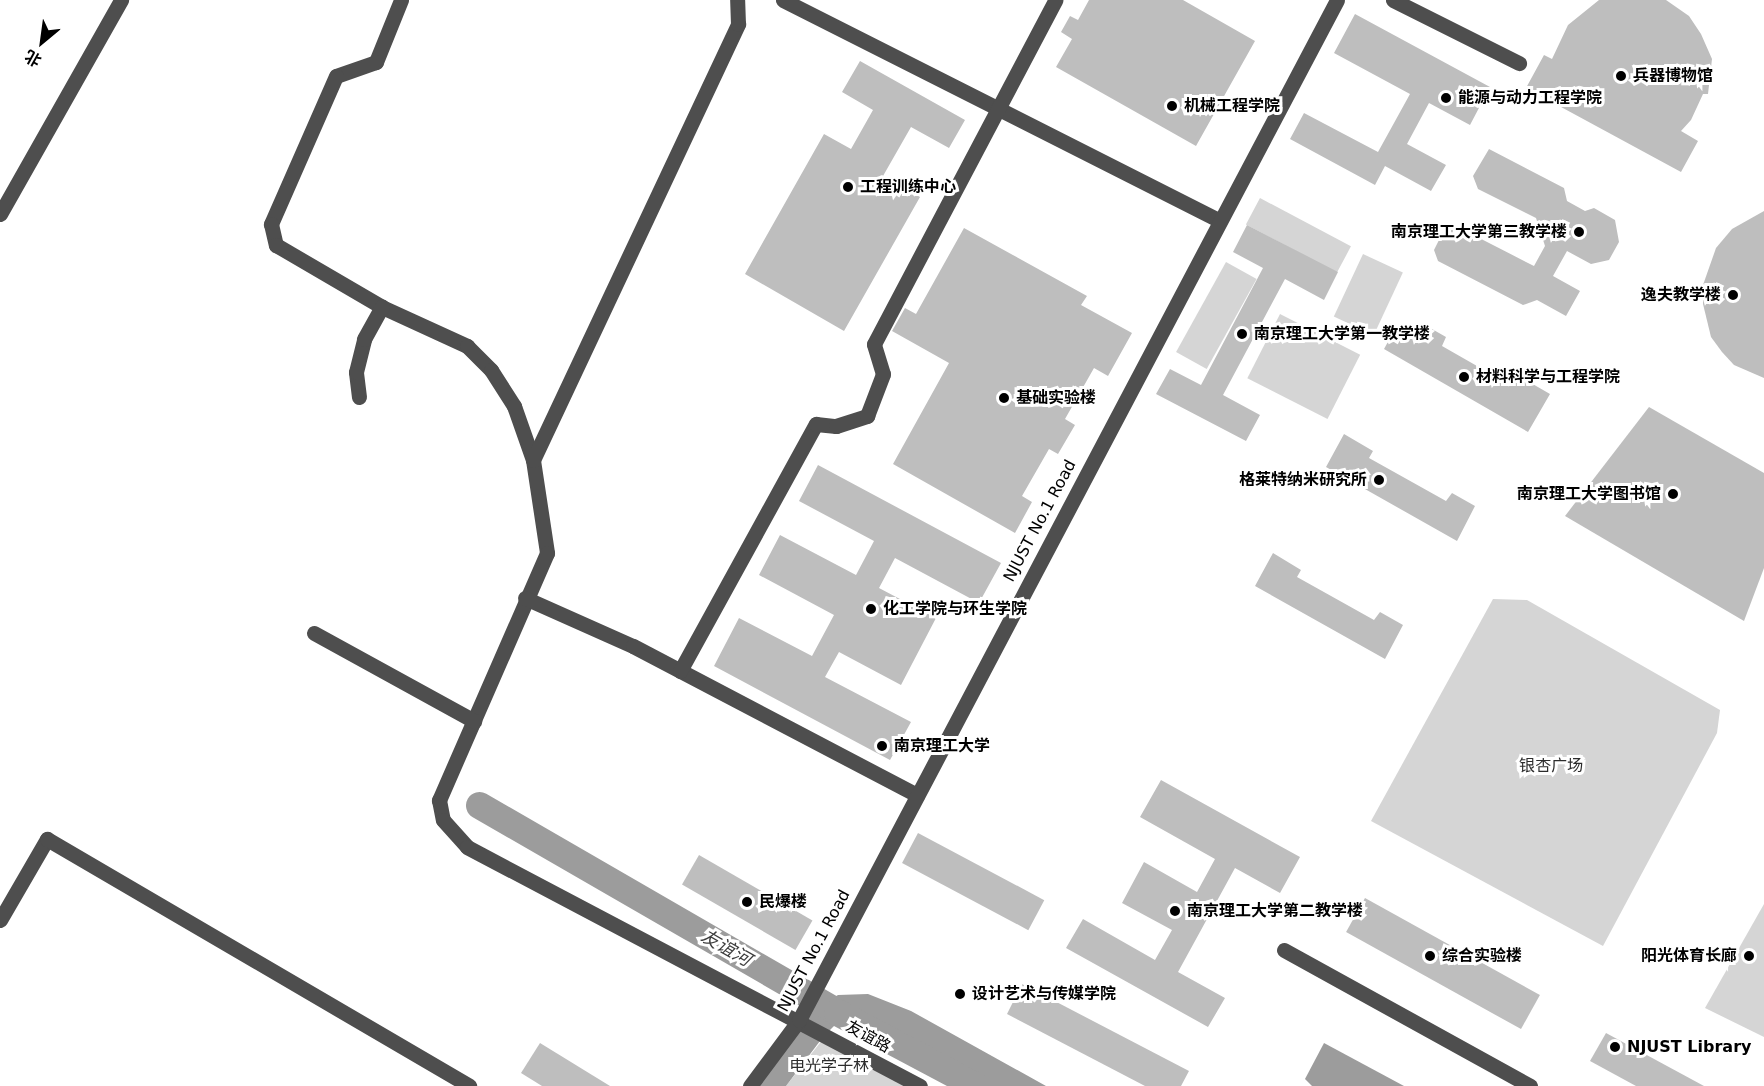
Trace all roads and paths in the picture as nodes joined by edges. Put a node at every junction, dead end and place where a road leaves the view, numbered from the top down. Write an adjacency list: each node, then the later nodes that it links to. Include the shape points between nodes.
1 (121, 0): 10 (street)
2 (401, 0): 12 (street, 友谊路, via 376,62 336,76 272,224 276,245)
3 (737, 0): 14 (street, via 738,24)
4 (783, 0): 9 (street)
5 (1055, 0): 9 (street)
6 (1337, 0): 11 (street, NJUST No.1 Road)
7 (1393, 0): 8 (street)
8 (1519, 63)
9 (998, 109): 11 (street); 17 (street, via 874,344 883,374 867,416 836,426 816,424)
10 (0, 213)
11 (1218, 220): 19 (street, NJUST No.1 Road)
12 (382, 307): 13 (street, via 364,339 356,372); 14 (street, 友谊路, via 467,346 483,362 514,406)
13 (359, 397)
14 (533, 460): 15 (street, 友谊路, via 547,552)
15 (525, 598): 17 (street); 18 (street, 友谊路)
16 (314, 633): 18 (street)
17 (680, 671): 19 (street)
18 (474, 721): 22 (street, 友谊路, via 439,800 442,820 467,847)
19 (917, 795): 22 (street, NJUST No.1 Road)
20 (0, 920): 23 (street, via 48,839)
21 (1284, 950): 26 (street)
22 (799, 1020): 24 (street, NJUST No.1 Road); 25 (street, 友谊路)
23 (469, 1086)
24 (750, 1086)
25 (920, 1086)
26 (1530, 1086)

